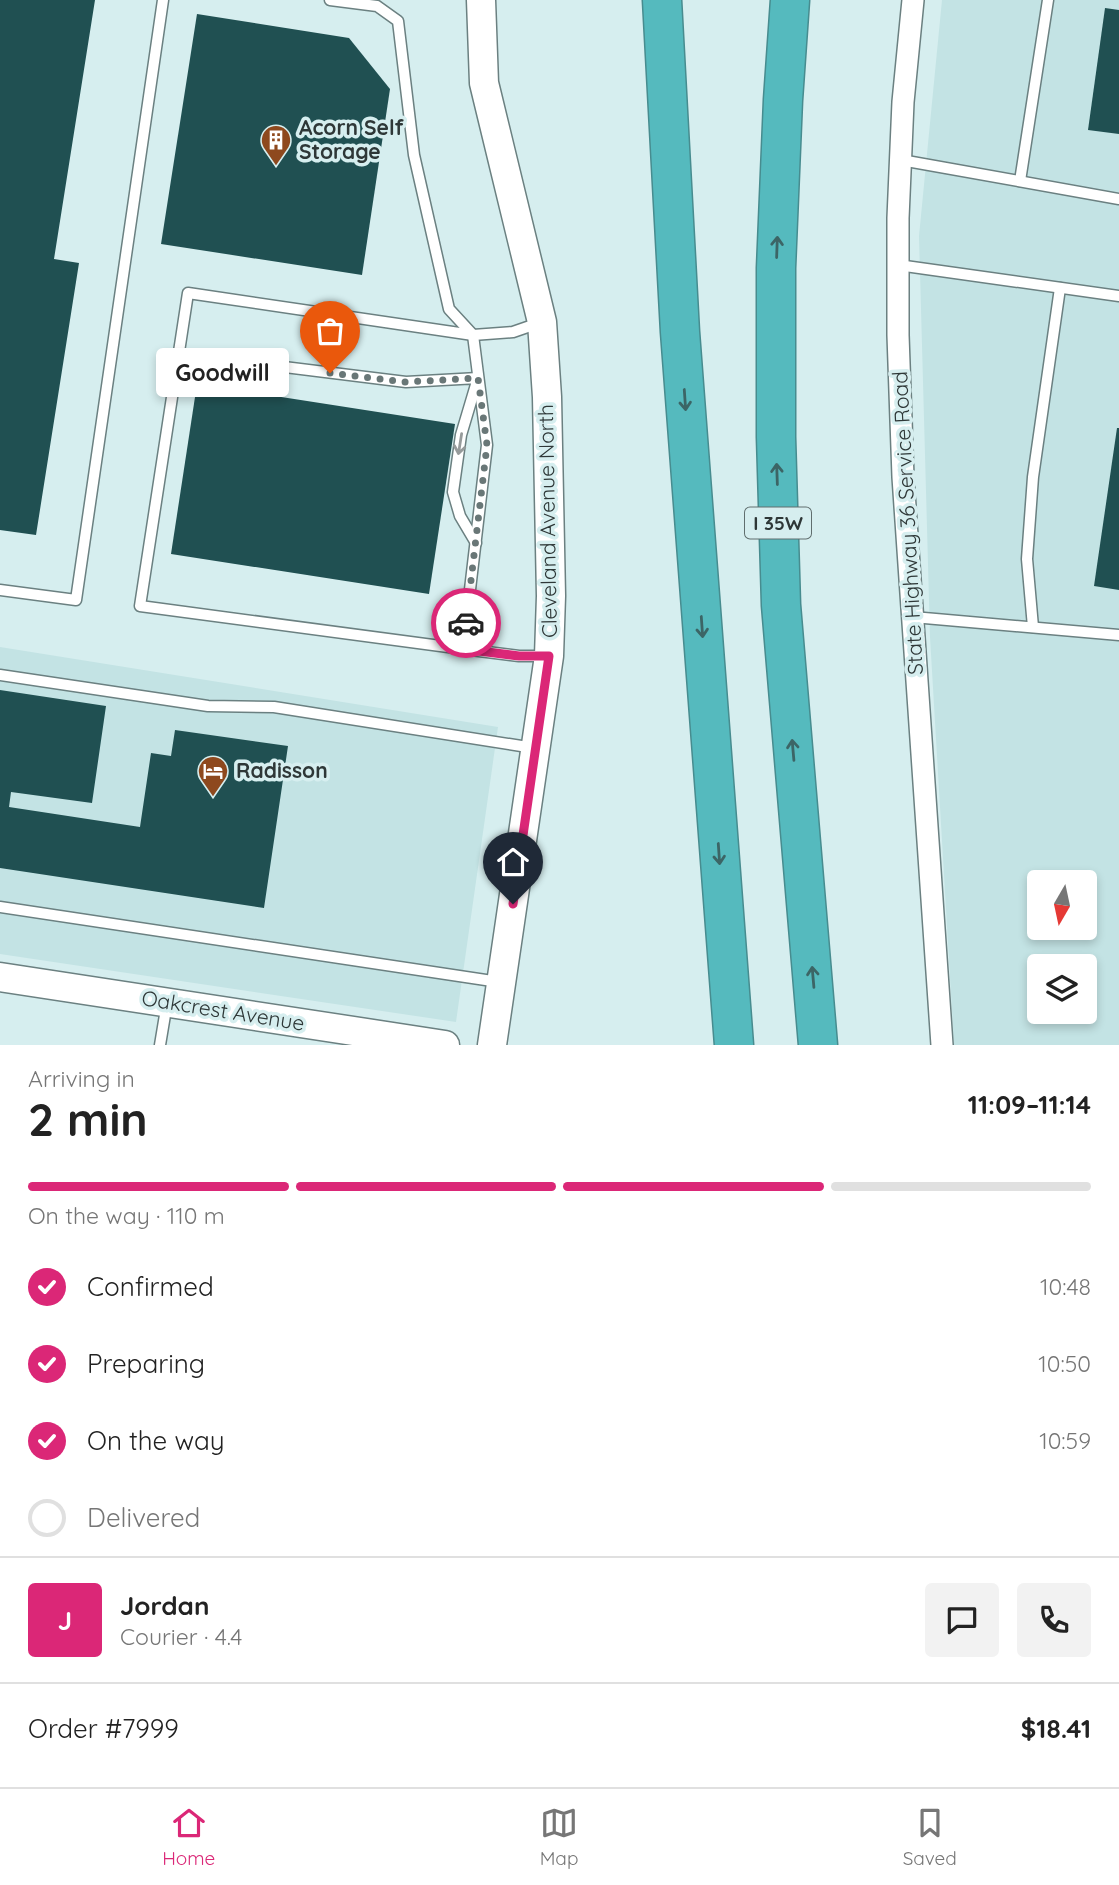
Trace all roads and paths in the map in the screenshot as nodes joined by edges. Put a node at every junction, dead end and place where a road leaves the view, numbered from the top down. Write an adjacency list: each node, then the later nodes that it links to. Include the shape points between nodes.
1 (163, 0): 21 (lane, via 76,600)
2 (330, 0): 17 (lane, via 377,6 398,21 414,155 449,309)
3 (481, 0): 15 (street, Cleveland Avenue North, via 484,83)
4 (643, 0): 16 (highway)
5 (662, 0): 16 (highway)
6 (790, 0): 37 (highway, I 35W, one-way to 6, via 781,606 775,437 776,268)
7 (913, 0): 9 (street, State Highway 36 Service Road)
8 (1048, 0): 10 (lane)
9 (901, 160): 10 (lane); 12 (street, State Highway 36 Service Road)
10 (1020, 181): 11 (lane)
11 (1119, 199)
12 (898, 265): 13 (lane); 22 (street, State Highway 36 Service Road, via 903,477)
13 (1060, 288): 14 (lane); 23 (lane, via 1032,477 1027,559)
14 (1119, 296)
15 (542, 322): 17 (lane, via 513,332); 26 (street, Cleveland Avenue North)
16 (680, 332): 36 (highway, one-way to 36)
17 (473, 335): 18 (lane, via 188,293); 19 (lane)
18 (178, 354): 19 (lane, via 406,382); 25 (lane, via 140,606)
19 (478, 378): 20 (lane, via 487,445); 20 (lane, one-way to 20, via 461,435 453,492)
20 (475, 543): 25 (lane)
21 (0, 590)
22 (913, 617): 23 (lane); 38 (street, State Highway 36 Service Road)
23 (1033, 627): 24 (lane)
24 (1119, 635)
25 (463, 649): 26 (lane)
26 (549, 656): 28 (street, Cleveland Avenue North)
27 (0, 675): 28 (lane, via 208,706 274,707)
28 (536, 748): 31 (street, Cleveland Avenue North)
29 (0, 907): 31 (lane)
30 (0, 977): 32 (street, Oakcrest Avenue)
31 (502, 982): 35 (street, Cleveland Avenue North)
32 (167, 1002): 33 (lane); 34 (street, Oakcrest Avenue)
33 (160, 1045)
34 (445, 1045)
35 (492, 1045)
36 (734, 1045)
37 (818, 1045)
38 (942, 1045)

